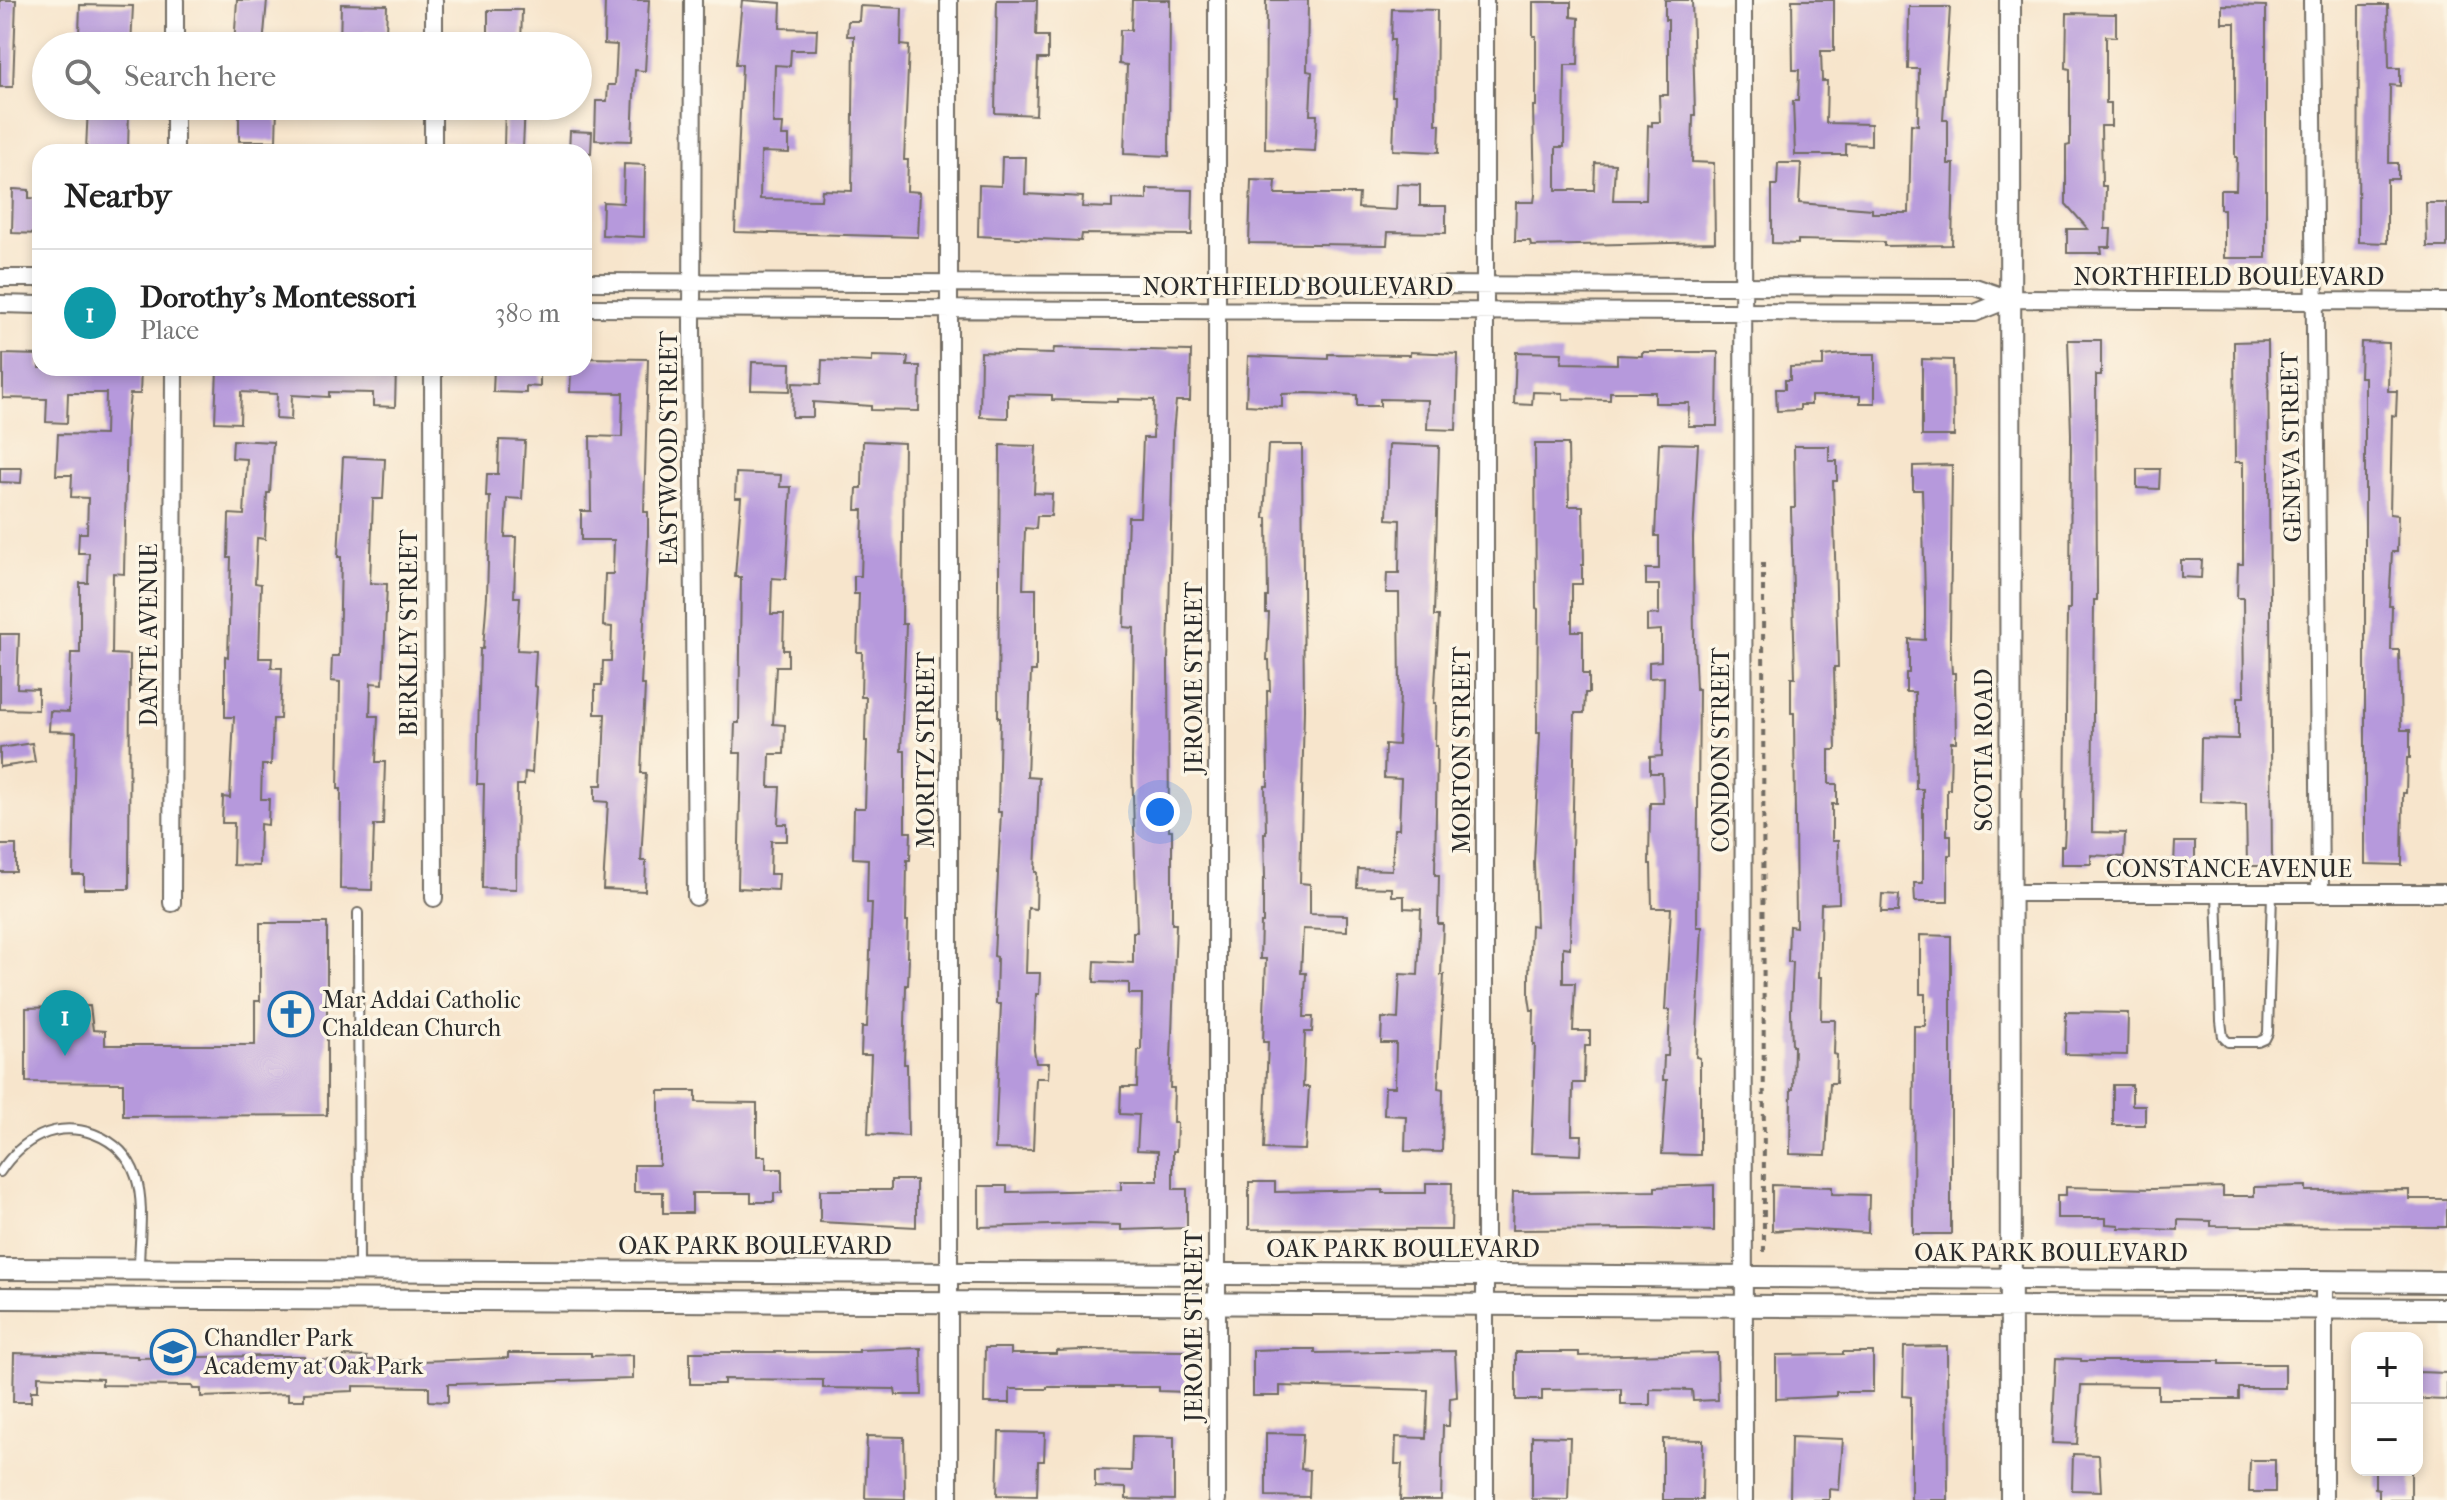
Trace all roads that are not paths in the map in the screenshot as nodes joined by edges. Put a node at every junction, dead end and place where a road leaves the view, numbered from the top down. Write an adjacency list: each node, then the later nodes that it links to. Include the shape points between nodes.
1 (175, 0): 10 (street)
2 (434, 0): 11 (street)
3 (693, 0): 19 (street, EASTWOOD STREET)
4 (949, 0): 20 (street, MORITZ STREET)
5 (1217, 0): 21 (street, JEROME STREET)
6 (1485, 0): 22 (street, MORTON STREET)
7 (1743, 0): 23 (street, CONDON STREET)
8 (2010, 0): 24 (street, SCOTIA ROAD)
9 (2312, 0): 25 (street, GENEVA STREET)
10 (175, 32)
11 (434, 32)
12 (175, 120): 14 (street)
13 (433, 120): 15 (street)
14 (175, 144)
15 (433, 144)
16 (0, 278): 17 (street)
17 (32, 278)
18 (592, 282): 19 (street, NORTHFIELD BOULEVARD)
19 (692, 282): 20 (street, NORTHFIELD BOULEVARD); 30 (street, EASTWOOD STREET)
20 (949, 283): 21 (street, NORTHFIELD BOULEVARD); 31 (street, MORITZ STREET)
21 (1218, 285): 22 (street, NORTHFIELD BOULEVARD); 32 (street, JEROME STREET)
22 (1486, 286): 23 (street, NORTHFIELD BOULEVARD); 33 (street, MORTON STREET)
23 (1744, 286): 24 (street, NORTHFIELD BOULEVARD, via 1975,287); 34 (street, CONDON STREET)
24 (2010, 299): 25 (street, NORTHFIELD BOULEVARD); 34 (street, NORTHFIELD BOULEVARD, via 1975,313); 37 (street, SCOTIA ROAD)
25 (2314, 302): 26 (street, NORTHFIELD BOULEVARD); 41 (street, GENEVA STREET)
26 (2447, 302)
27 (0, 304): 28 (street)
28 (32, 305)
29 (592, 308): 30 (street, NORTHFIELD BOULEVARD)
30 (692, 309): 31 (street, NORTHFIELD BOULEVARD); 42 (street, EASTWOOD STREET)
31 (949, 309): 32 (street, NORTHFIELD BOULEVARD); 50 (street, MORITZ STREET)
32 (1218, 310): 33 (street, NORTHFIELD BOULEVARD); 51 (street, JEROME STREET)
33 (1486, 312): 34 (street, NORTHFIELD BOULEVARD); 52 (street, MORTON STREET)
34 (1744, 313): 53 (street, CONDON STREET)
35 (174, 376): 44 (street, DANTE AVENUE)
36 (433, 376): 43 (street, BERKLEY STREET)
37 (2011, 893): 38 (street, CONSTANCE AVENUE); 54 (street, SCOTIA ROAD)
38 (2217, 893): 39 (street, CONSTANCE AVENUE); 39 (lane, via 2221,1021 2228,1042 2258,1042 2268,1033)
39 (2272, 893): 41 (street, CONSTANCE AVENUE)
40 (2447, 893): 41 (street, CONSTANCE AVENUE)
41 (2320, 894)
42 (696, 897)
43 (434, 898)
44 (172, 903)
45 (358, 913): 49 (lane)
46 (0, 1172): 48 (lane, via 23,1145 51,1131 84,1131 117,1146 137,1179)
47 (0, 1269): 48 (street, OAK PARK BOULEVARD)
48 (139, 1270): 49 (street, OAK PARK BOULEVARD); 58 (street)
49 (359, 1271): 50 (street, OAK PARK BOULEVARD); 59 (street)
50 (950, 1273): 51 (street, OAK PARK BOULEVARD); 60 (street, MORITZ STREET)
51 (1217, 1274): 52 (street, OAK PARK BOULEVARD); 61 (street, JEROME STREET)
52 (1485, 1275): 53 (street, OAK PARK BOULEVARD); 62 (street, MORTON STREET)
53 (1744, 1277): 54 (street, OAK PARK BOULEVARD); 63 (street, CONDON STREET)
54 (2010, 1279): 55 (street, OAK PARK BOULEVARD); 64 (street, SCOTIA ROAD)
55 (2324, 1280): 56 (street, OAK PARK BOULEVARD); 65 (street)
56 (2447, 1282)
57 (0, 1298): 58 (street)
58 (139, 1298): 59 (street)
59 (360, 1299): 60 (street)
60 (950, 1302): 61 (street); 67 (street, MORITZ STREET)
61 (1218, 1303): 62 (street); 68 (street, JEROME STREET)
62 (1485, 1304): 63 (street); 69 (street, MORTON STREET)
63 (1744, 1306): 64 (street); 70 (street, CONDON STREET)
64 (2011, 1307): 65 (street); 71 (street, SCOTIA ROAD)
65 (2324, 1308): 66 (street); 72 (street)
66 (2447, 1309)
67 (949, 1500)
68 (1217, 1500)
69 (1485, 1500)
70 (1744, 1500)
71 (2011, 1500)
72 (2324, 1500)

